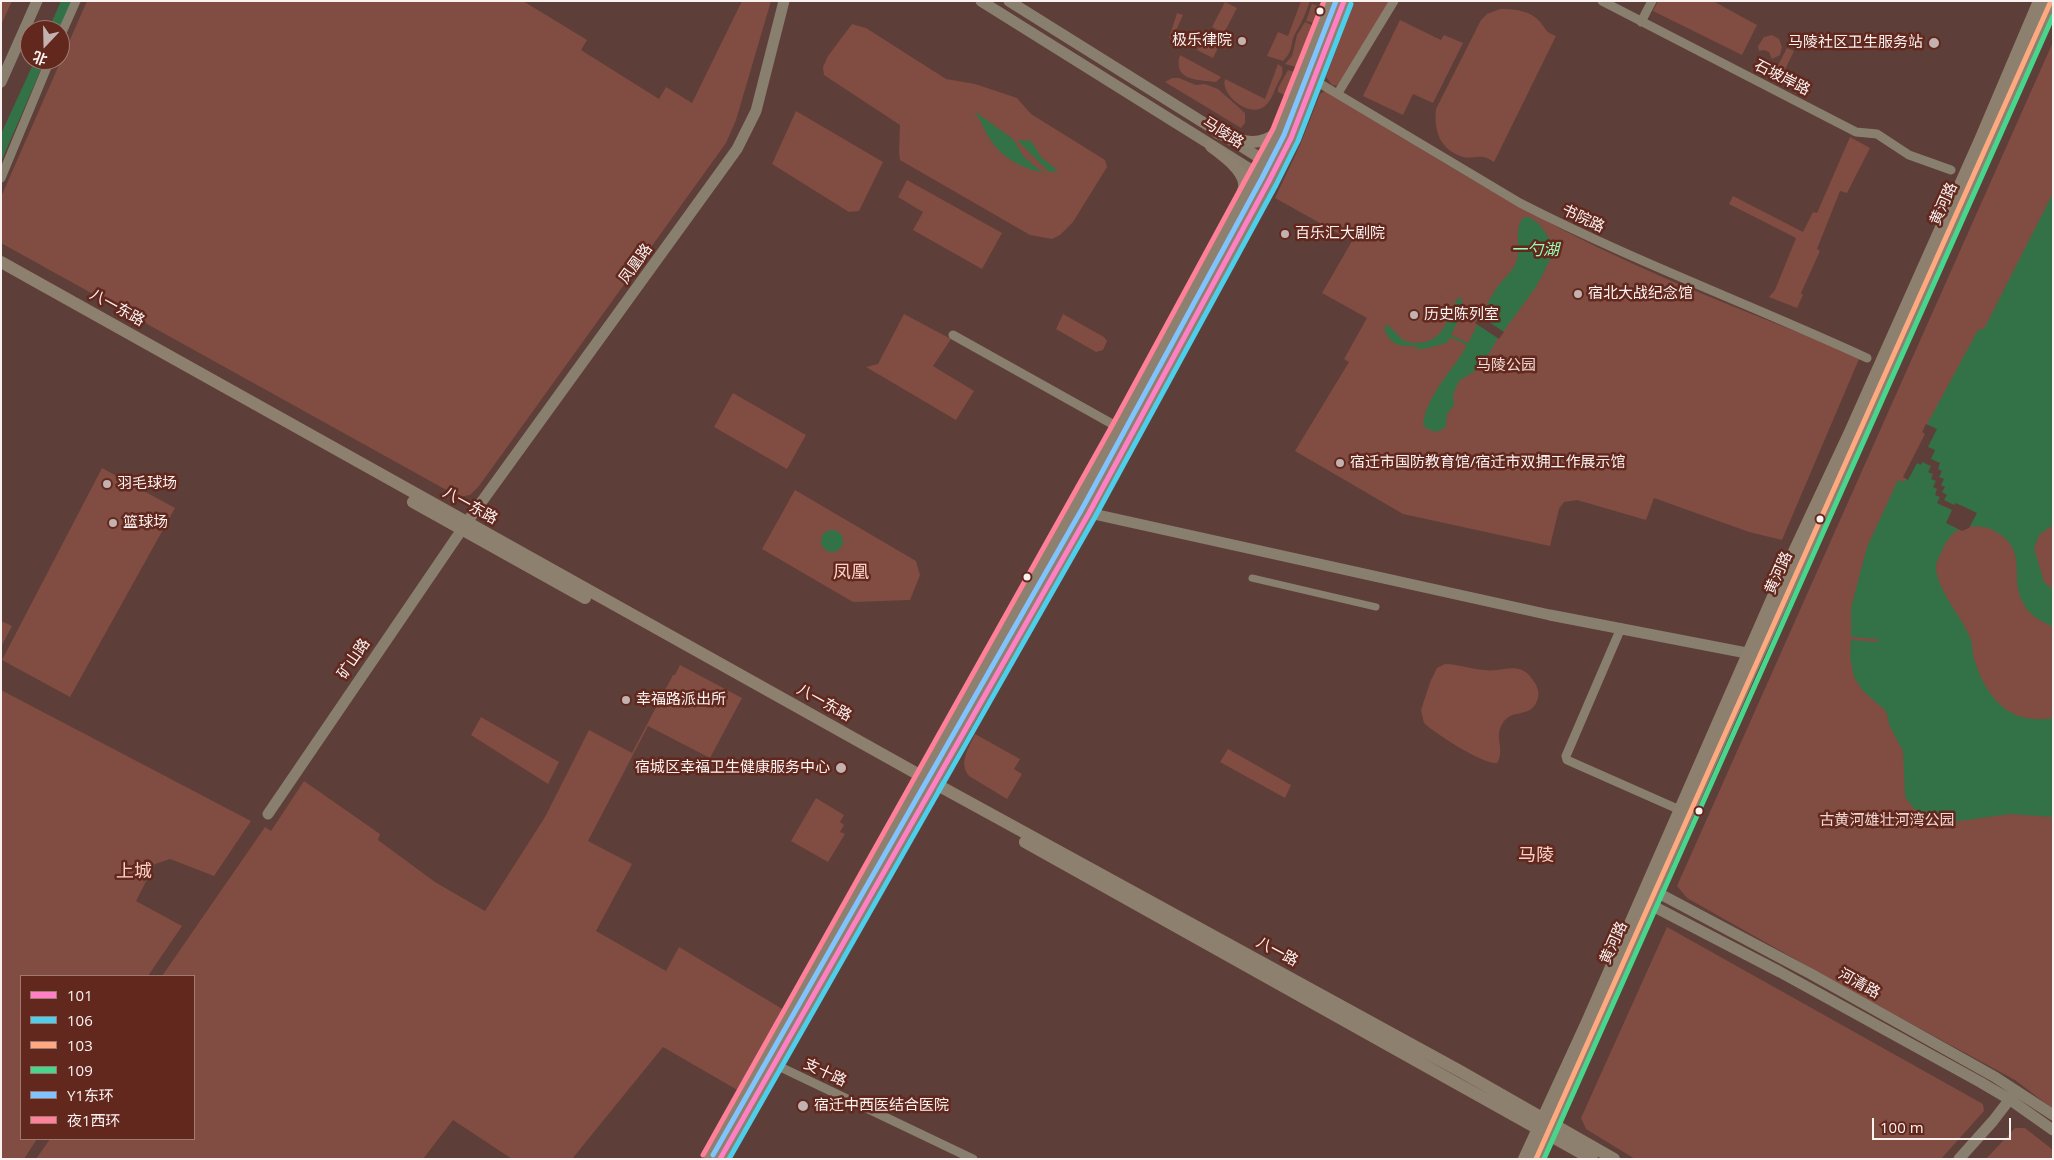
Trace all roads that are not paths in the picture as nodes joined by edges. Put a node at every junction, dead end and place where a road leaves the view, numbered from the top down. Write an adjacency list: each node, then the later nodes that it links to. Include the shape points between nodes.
1 (37, 1): 17 (street)
2 (76, 1): 13 (street)
3 (784, 1): 36 (street, 凤凰路, via 756,111 737,149)
4 (981, 1): 21 (street, 马陵路)
5 (1009, 1): 20 (street, 马陵路)
6 (1332, 1): 16 (main road)
7 (1344, 1): 16 (main road)
8 (1394, 1): 18 (street)
9 (1602, 1): 14 (street, 石坡岸路)
10 (1652, 1): 14 (street)
11 (2040, 1): 40 (main road, 黄河路)
12 (2051, 1): 40 (main road, 黄河路, via 1867,416)
13 (68, 20)
14 (1641, 22): 24 (street, 石坡岸路, via 1856,132 1877,134 1909,155)
15 (46, 70): 26 (street)
16 (1309, 78): 18 (street, 书院路); 19 (main road); 23 (main road)
17 (1, 82)
18 (1338, 93): 32 (street, 书院路, via 1545,216 1665,272)
19 (1280, 132): 20 (main road, via 1263,142 1251,143); 22 (main road)
20 (1218, 133): 22 (street, 马陵路)
21 (1212, 146): 25 (street, 马陵路); 28 (main road, via 1238,171 1244,183)
22 (1264, 161): 23 (street, 马陵路); 25 (main road)
23 (1276, 168): 27 (main road)
24 (1951, 170)
25 (1257, 174): 27 (street, 马陵路); 28 (main road)
26 (1, 178)
27 (1269, 181): 34 (main road)
28 (1238, 209): 33 (main road)
29 (1, 262): 36 (main road, 八一东路)
30 (1, 272): 36 (main road, 八一东路)
31 (953, 335): 33 (street)
32 (1867, 358)
33 (1120, 428): 34 (street); 41 (main road)
34 (1132, 435): 35 (main road)
35 (1089, 513): 39 (street); 41 (main road)
36 (464, 526): 41 (main road, 八一东路); 43 (street, 矿山路)
37 (1252, 578): 38 (street)
38 (1376, 607)
39 (1620, 628): 40 (street); 42 (street, via 1567,760)
40 (1753, 655): 42 (main road, 黄河路); 44 (main road, 黄河路)
41 (926, 783): 46 (main road); 49 (main road, 八一路); 51 (main road)
42 (1680, 810): 44 (main road, 黄河路)
43 (268, 814)
44 (1650, 889): 45 (main road, 黄河路); 47 (street, 河清路, via 1811,974); 49 (main road, 黄河路)
45 (1649, 904): 47 (street, 河清路); 49 (main road, 黄河路)
46 (774, 1064): 52 (main road); 53 (street, 支十路)
47 (2013, 1095): 48 (street, 河清路); 50 (street, 河清路); 58 (street)
48 (2053, 1115)
49 (1545, 1125): 54 (main road, 黄河路); 55 (main road, 黄河路); 56 (main road, 八一路); 57 (main road, 八一路)
50 (2053, 1130)
51 (710, 1159)
52 (720, 1159)
53 (973, 1159)
54 (1524, 1159)
55 (1536, 1159)
56 (1592, 1159)
57 (1614, 1159)
58 (1959, 1159)

